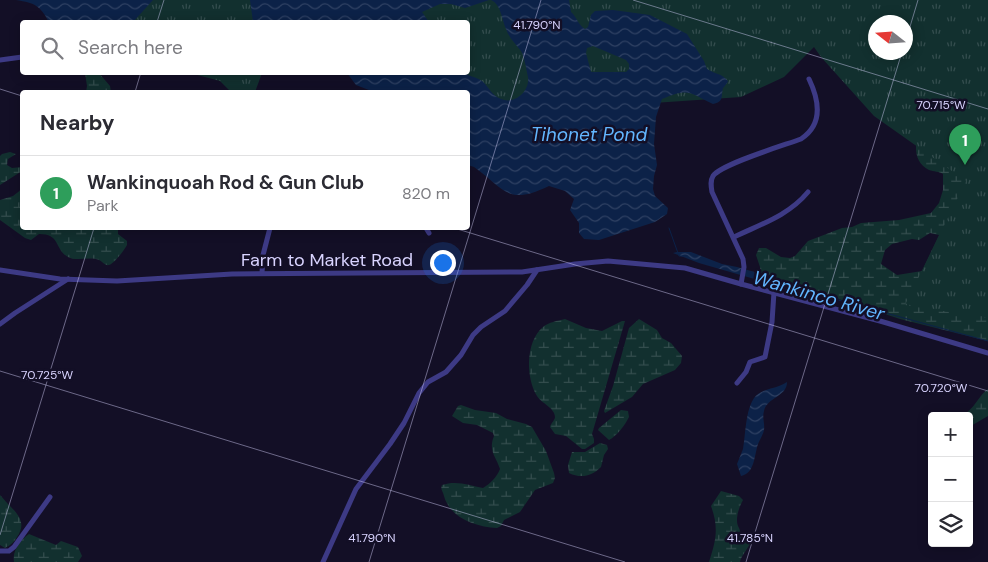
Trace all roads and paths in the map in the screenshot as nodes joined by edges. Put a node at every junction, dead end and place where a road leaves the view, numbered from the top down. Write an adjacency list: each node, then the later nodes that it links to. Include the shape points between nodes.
1 (20, 57): 2 (street)
2 (0, 60)
3 (809, 79): 8 (street, via 818,111 809,133 731,166 712,178 712,192)
4 (808, 192): 8 (street, via 782,215)
5 (269, 230): 11 (street)
6 (428, 230): 7 (street)
7 (430, 233)
8 (734, 236): 13 (street, via 743,259)
9 (0, 270): 12 (street, Farm to Market Road)
10 (537, 270): 11 (street, Farm to Market Road, via 497,273); 13 (street, Farm to Market Road, via 608,262 685,268); 20 (street, via 505,311 481,327 446,372 428,382 419,393 404,423 356,489)
11 (262, 273): 12 (street, Farm to Market Road, via 117,281)
12 (68, 279): 15 (street)
13 (741, 284): 14 (street, Farm to Market Road)
14 (774, 292): 16 (street, Farm to Market Road); 17 (street, via 765,357 750,362)
15 (0, 324)
16 (988, 353)
17 (737, 383)
18 (50, 496): 19 (street, via 14,547)
19 (0, 551)
20 (323, 562)

